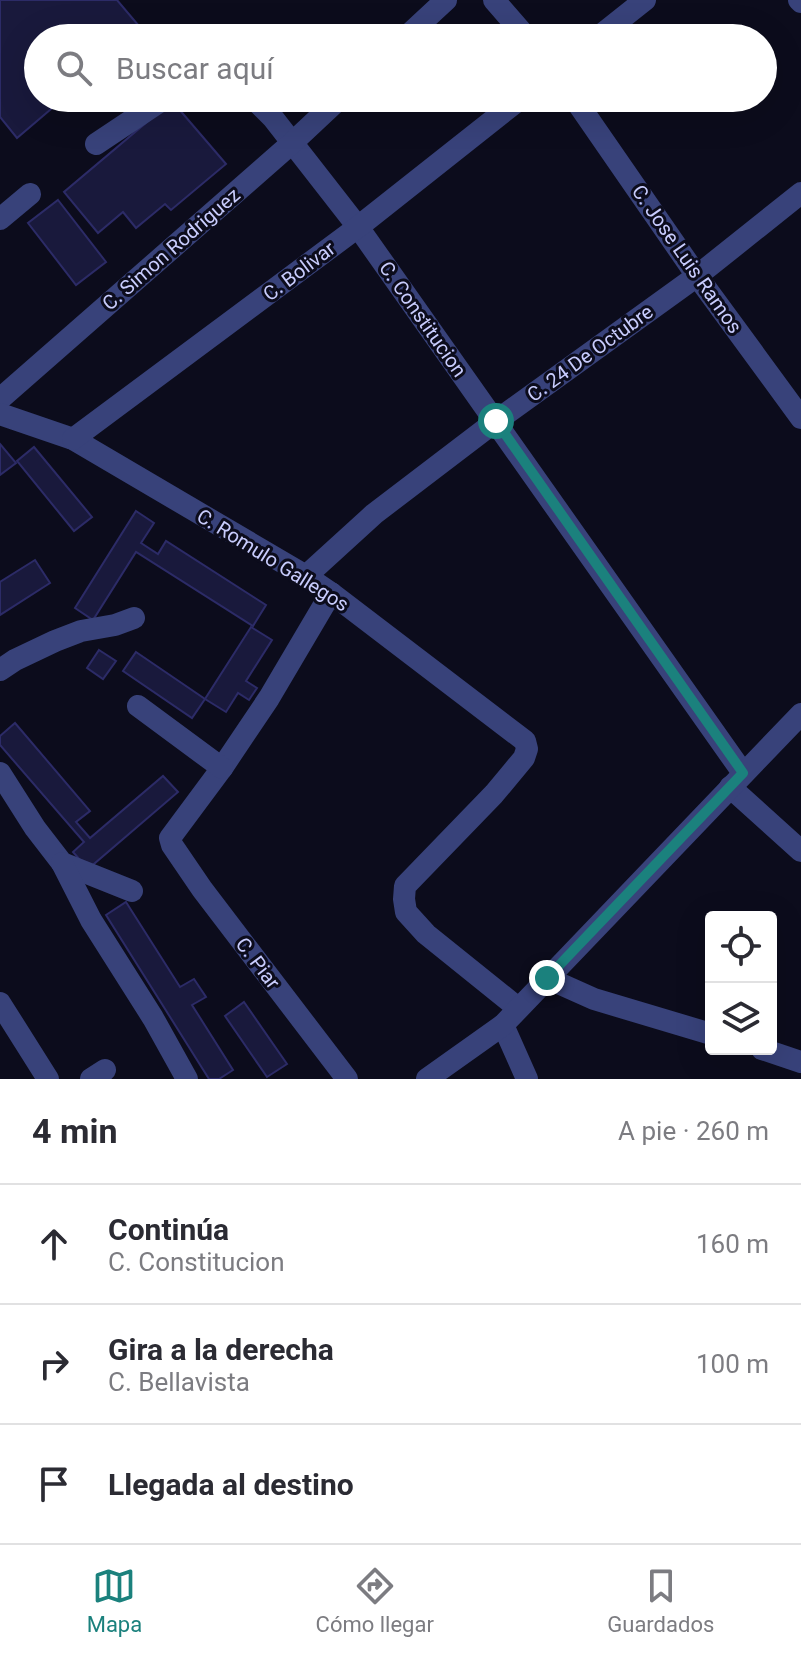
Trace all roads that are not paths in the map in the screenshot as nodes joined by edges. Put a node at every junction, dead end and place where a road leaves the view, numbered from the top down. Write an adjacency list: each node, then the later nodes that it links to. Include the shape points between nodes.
1 (446, 0): 4 (street)
2 (494, 0): 5 (street)
3 (645, 0): 6 (street)
4 (420, 24)
5 (515, 24)
6 (615, 24)
7 (144, 112): 13 (street)
8 (267, 112): 12 (street, C. Constitucion)
9 (325, 112): 12 (street, C. Simon Rodriguez)
10 (503, 112): 17 (street, C. Bolivar)
11 (584, 112): 18 (street, C. Jose Luis Ramos)
12 (292, 143): 17 (street, C. Constitucion); 19 (street, C. Simon Rodriguez)
13 (96, 144)
14 (801, 193): 18 (street, C. 24 De Octubre)
15 (30, 194): 16 (street)
16 (0, 219)
17 (358, 227): 22 (street, C. Constitucion); 23 (street, C. Bolivar)
18 (697, 276): 21 (street, C. Jose Luis Ramos); 22 (street, C. 24 De Octubre)
19 (0, 399)
20 (0, 414): 23 (street, C. Romulo Gallegos)
21 (801, 418)
22 (496, 421): 24 (street, C. 24 De Octubre, via 374,514); 32 (street, C. Constitucion)
23 (73, 439): 24 (street, C. Romulo Gallegos)
24 (306, 576): 25 (street, C. Romulo Gallegos)
25 (331, 593): 30 (street); 38 (street, C. Romulo Gallegos, via 525,741 524,758 405,886 404,899 406,912 426,934)
26 (134, 618): 27 (street, via 55,641)
27 (0, 670)
28 (138, 706): 30 (street)
29 (801, 714): 32 (street)
30 (222, 768): 45 (street, C. Piar, via 170,838 172,845)
31 (0, 773): 34 (street)
32 (737, 780): 33 (street, C. Constitucion); 36 (street)
33 (801, 851)
34 (62, 863): 35 (street); 44 (street)
35 (132, 891)
36 (547, 978): 38 (street); 40 (street, via 594,999)
37 (0, 1003): 43 (street)
38 (518, 1008): 39 (street)
39 (503, 1025): 46 (street); 47 (street)
40 (705, 1032)
41 (777, 1054): 42 (street)
42 (801, 1062)
43 (48, 1079)
44 (187, 1079)
45 (347, 1079)
46 (427, 1079)
47 (527, 1079)

